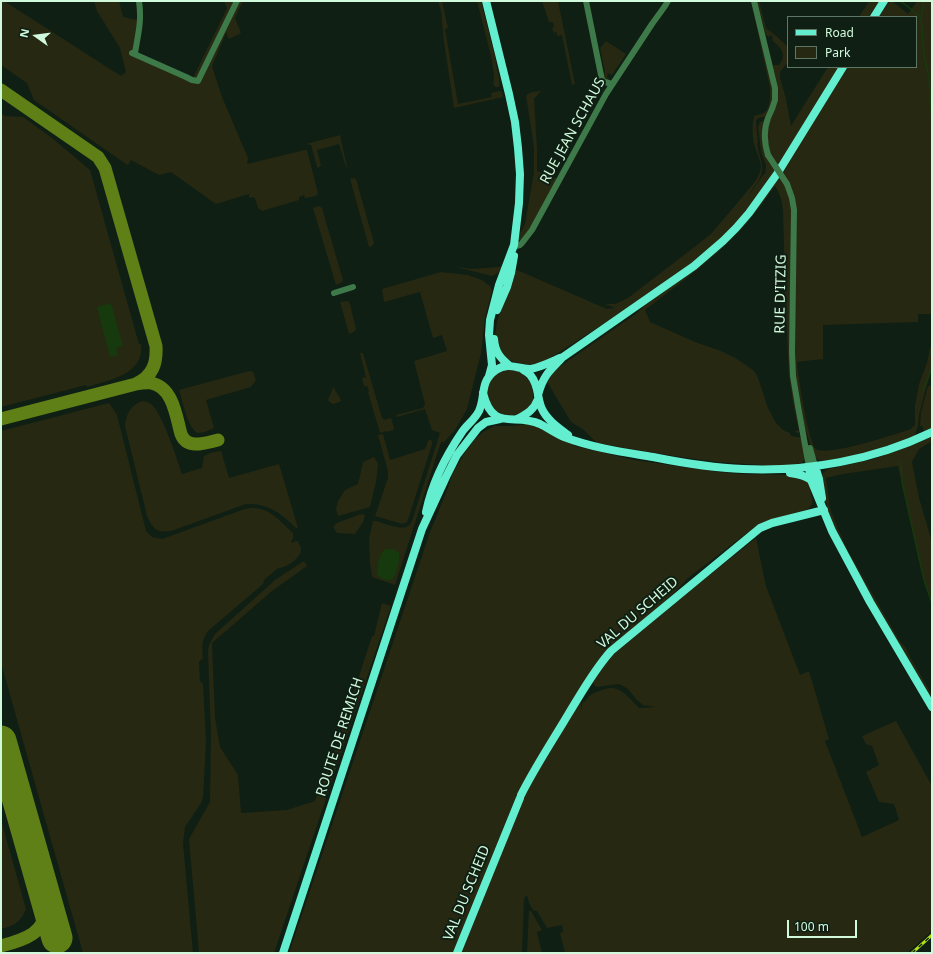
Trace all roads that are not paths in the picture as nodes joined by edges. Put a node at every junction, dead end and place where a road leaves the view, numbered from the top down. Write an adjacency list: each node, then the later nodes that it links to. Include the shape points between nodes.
1 (139, 1): 2 (street, via 140,28 133,53 198,81)
2 (237, 1)
3 (486, 1): 13 (main road, via 515,122 518,148 519,203)
4 (586, 1): 12 (street, via 602,80)
5 (664, 1): 10 (street, RUE JEAN SCHAUS)
6 (668, 1): 10 (street, RUE JEAN SCHAUS)
7 (754, 1): 24 (street, RUE D'ITZIG, bridge, via 775,88 775,98 764,132 765,145 768,155 786,184 794,210 792,352)
8 (884, 1): 9 (main road)
9 (875, 16)
10 (652, 24): 12 (street, RUE JEAN SCHAUS)
11 (842, 68): 18 (main road, via 777,174 736,228 694,266)
12 (612, 84): 13 (street, RUE JEAN SCHAUS, via 532,230 520,245)
13 (514, 245): 14 (main road); 17 (main road, via 511,273)
14 (499, 285): 17 (main road, via 502,291 493,316); 21 (main road, via 490,320 492,366)
15 (353, 287): 16 (street)
16 (334, 293)
17 (493, 327): 19 (main road, via 497,352)
18 (562, 358): 20 (main road, via 531,369); 23 (main road, via 545,376)
19 (510, 366): 20 (main road); 21 (main road, via 496,370)
20 (520, 368): 23 (main road, via 532,376)
21 (489, 376): 22 (main road, via 484,384)
22 (483, 393): 25 (main road, via 487,407); 36 (main road, ROUTE DE REMICH, via 476,416 462,432 436,478)
23 (538, 397): 26 (main road, via 536,406); 28 (main road, via 547,417)
24 (798, 406): 29 (street, RUE D'ITZIG); 31 (street, RUE D'ITZIG)
25 (500, 418): 26 (main road); 36 (main road, ROUTE DE REMICH, via 486,422 478,428 457,455)
26 (518, 419): 28 (main road, via 540,424 563,437)
27 (932, 432): 30 (main road, via 880,452)
28 (577, 441): 33 (main road, via 595,447 673,461 719,468)
29 (807, 452): 31 (street, RUE D'ITZIG); 32 (street, via 805,461)
30 (825, 465): 31 (main road); 34 (main road)
31 (812, 466): 32 (main road); 34 (main road)
32 (798, 468): 33 (main road)
33 (767, 470): 34 (main road, via 800,474)
34 (815, 480): 35 (main road)
35 (824, 510): 37 (main road, via 856,576); 39 (main road, VAL DU SCHEID, via 760,528 601,662 532,774)
36 (422, 529): 38 (main road, ROUTE DE REMICH)
37 (932, 707)
38 (283, 953)
39 (457, 953)

